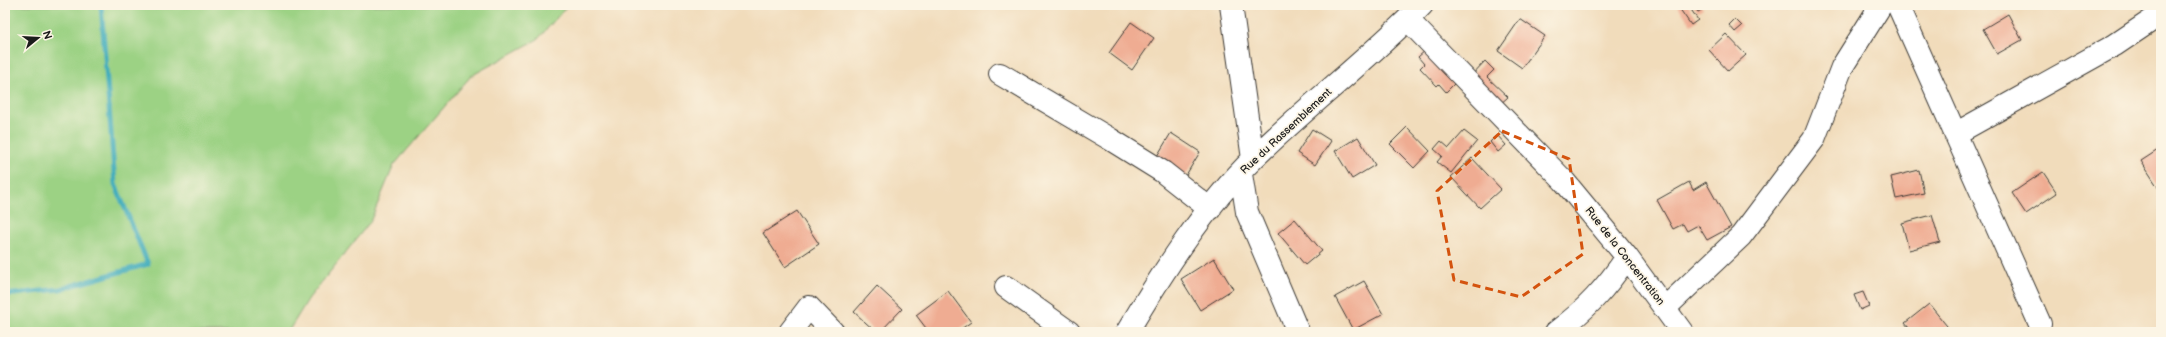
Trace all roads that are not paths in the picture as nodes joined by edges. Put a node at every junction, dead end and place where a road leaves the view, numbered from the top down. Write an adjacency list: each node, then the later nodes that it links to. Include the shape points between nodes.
1 (1231, 5): 8 (street)
2 (1881, 5): 12 (street, Rue de la Concentration, via 1842,67 1814,139 1742,236)
3 (1898, 5): 7 (street)
4 (1415, 12): 8 (street, Rue du Rassemblement); 10 (street, Rue de la Concentration, via 1564,180)
5 (2161, 14): 7 (street, via 2115,45)
6 (1000, 74): 9 (street, via 1150,164)
7 (1955, 134): 13 (street)
8 (1247, 166): 9 (street, Rue du Rassemblement); 18 (street, via 1246,212)
9 (1210, 209): 17 (street, Rue du Rassemblement, via 1151,291)
10 (1627, 257): 12 (street, Rue de la Concentration); 19 (street, via 1609,285)
11 (1006, 287): 16 (street)
12 (1665, 308): 20 (street)
13 (2040, 324)
14 (790, 332): 15 (street, via 809,307)
15 (833, 332)
16 (1069, 332)
17 (1127, 332)
18 (1298, 332)
19 (1556, 332)
20 (1682, 332)

